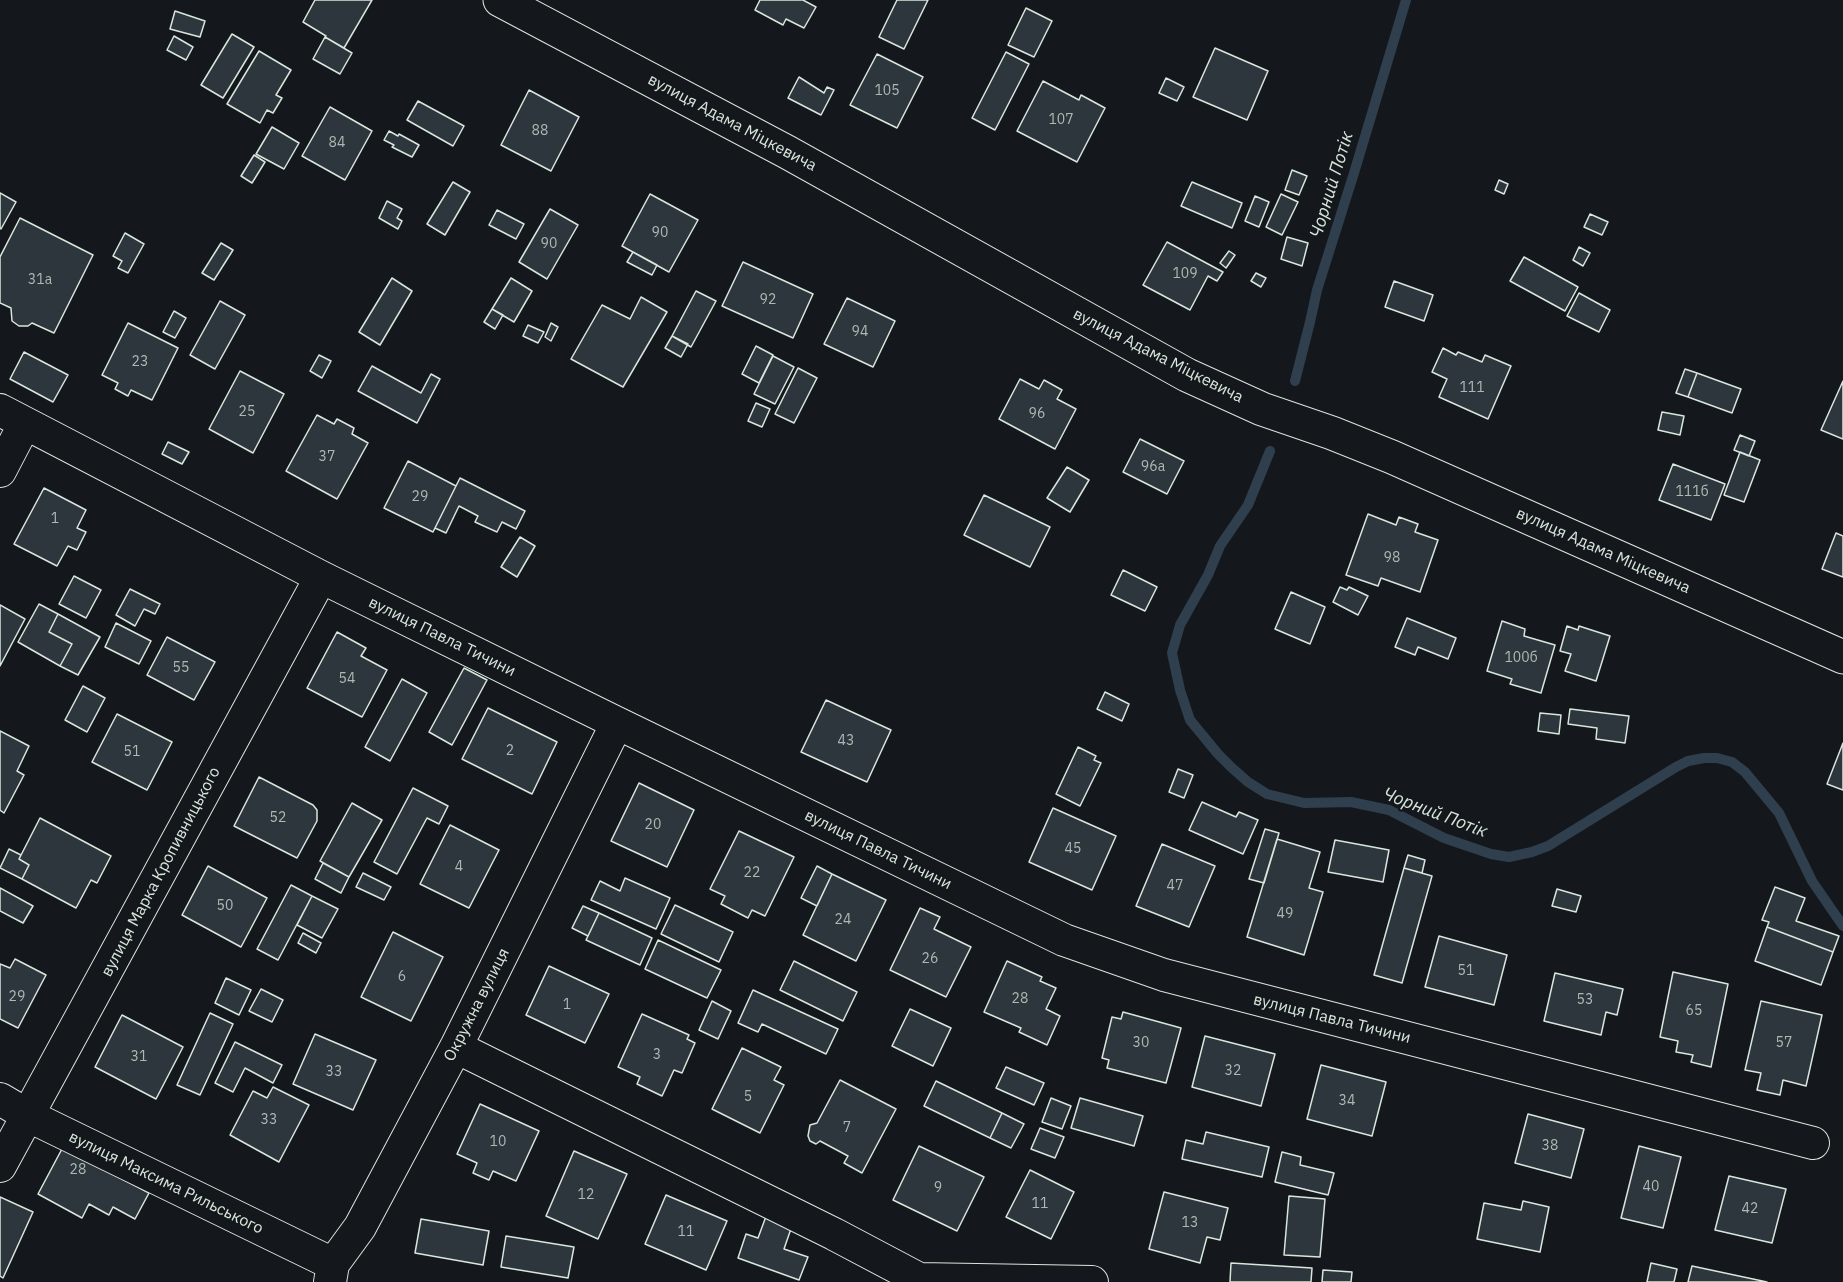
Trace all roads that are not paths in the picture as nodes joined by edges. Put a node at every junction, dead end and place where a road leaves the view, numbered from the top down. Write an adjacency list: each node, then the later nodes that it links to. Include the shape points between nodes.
1 (500, 0): 5 (street, вулиця Адама Міцкевича, via 787,152 1148,355 1214,388 1392,457)
2 (12, 417): 3 (street); 4 (street, вулиця Павла Тичини)
3 (0, 471)
4 (321, 577): 6 (street, вулиця Павла Тичини); 9 (street, вулиця Марка Кропивницького)
5 (1843, 657)
6 (617, 723): 7 (street, Окружна вулиця); 10 (street, вулиця Павла Тичини, via 1064,940 1164,975)
7 (456, 1047): 12 (street, Окружна вулиця); 13 (street, via 919,1279)
8 (0, 1099): 9 (street, вулиця Максима Рильського)
9 (29, 1116): 11 (street, вулиця Марка Кропивницького); 12 (street, вулиця Максима Рильського)
10 (1812, 1143)
11 (0, 1166)
12 (332, 1273)
13 (1092, 1282)

